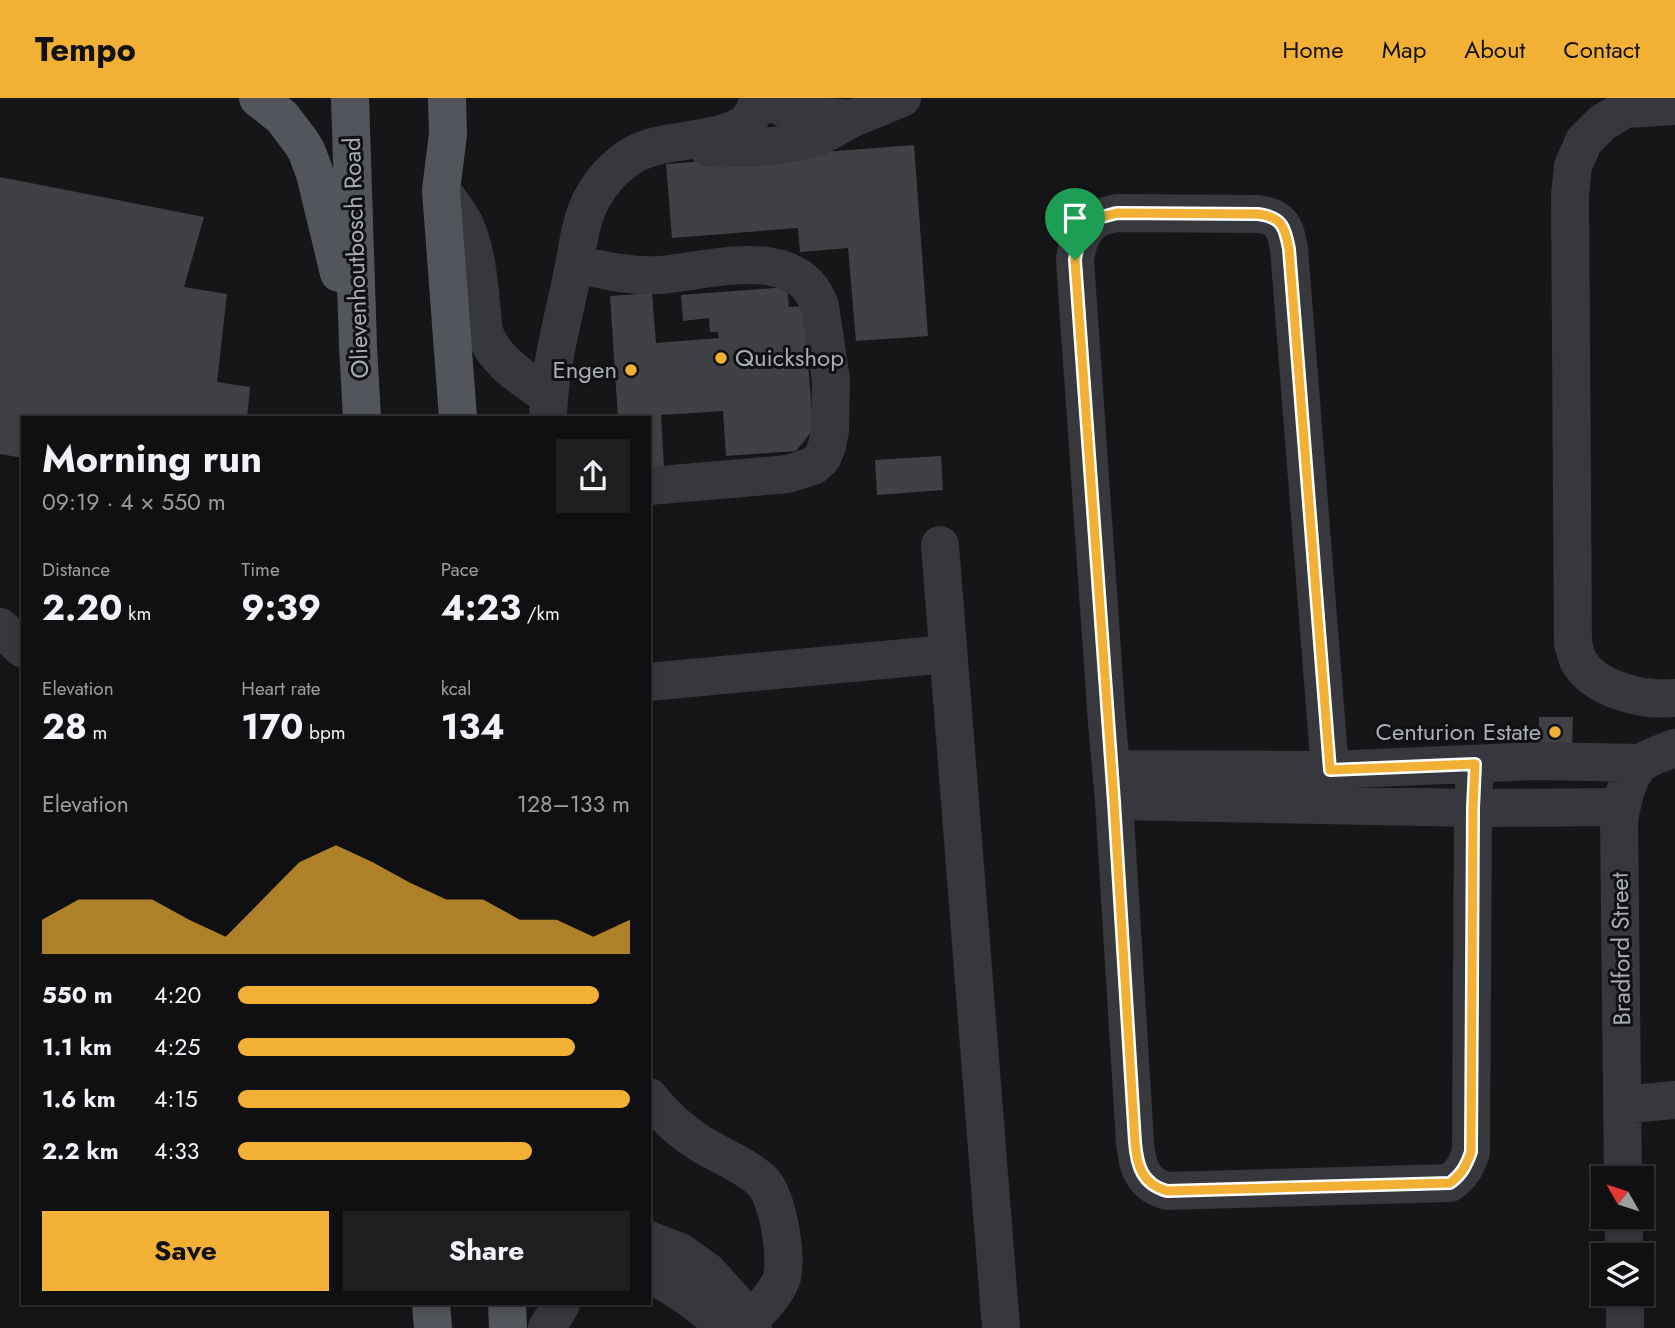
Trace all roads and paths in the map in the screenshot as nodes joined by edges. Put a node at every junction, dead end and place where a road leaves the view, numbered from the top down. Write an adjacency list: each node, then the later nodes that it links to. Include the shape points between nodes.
1 (258, 98): 13 (main road, via 282,117 307,152)
2 (350, 98): 13 (main road, Olievenhoutbosch Road)
3 (478, 98): 8 (main road)
4 (759, 98): 10 (street, via 752,116 736,129)
5 (768, 98): 9 (street, via 807,115)
6 (902, 98): 9 (street)
7 (1675, 106): 23 (street, via 1625,109 1602,123 1584,141 1573,166 1570,210 1573,644 1579,661 1600,682 1641,696)
8 (448, 116): 11 (main road)
9 (850, 119): 10 (street, via 818,136 768,146 710,148)
10 (674, 143): 12 (street, via 638,152 608,176 588,208)
11 (441, 191): 14 (street, via 468,231 488,343); 16 (main road)
12 (575, 264): 14 (street); 17 (street, via 636,275 737,265 783,268 806,283 820,306 831,380 830,430 822,458 788,474)
13 (358, 346): 15 (main road, Olievenhoutbosch Road)
14 (548, 407)
15 (362, 416)
16 (458, 416)
17 (651, 486)
18 (940, 545): 21 (street)
19 (0, 627): 20 (street)
20 (21, 647)
21 (947, 654): 22 (street); 44 (street)
22 (651, 682)
23 (1675, 698)
24 (1658, 755): 25 (street); 28 (street, Bradford Street, via 1628,784)
25 (1475, 764): 27 (street); 29 (street)
26 (1113, 785): 27 (street); 27 (street, via 1075,260 1077,243 1095,220 1130,213 1272,216 1286,233); 29 (street, via 1136,1154 1144,1176 1154,1187 1167,1191 1450,1183 1460,1176 1471,1152)
27 (1330, 788): 29 (street)
28 (1621, 807): 29 (street); 32 (street, Bradford Street)
29 (1473, 808)
30 (651, 1099): 40 (street, via 699,1143 759,1178 770,1191 778,1212 782,1277)
31 (1675, 1100): 32 (street)
32 (1622, 1105): 33 (street, Bradford Street)
33 (1623, 1166)
34 (651, 1241): 40 (street, via 680,1252 708,1272)
35 (651, 1276): 40 (street)
36 (431, 1305): 41 (main road)
37 (507, 1305): 42 (main road)
38 (560, 1305): 43 (street)
39 (1625, 1306): 45 (street)
40 (744, 1326)
41 (433, 1328)
42 (509, 1328)
43 (547, 1328)
44 (1001, 1328)
45 (1625, 1328)

